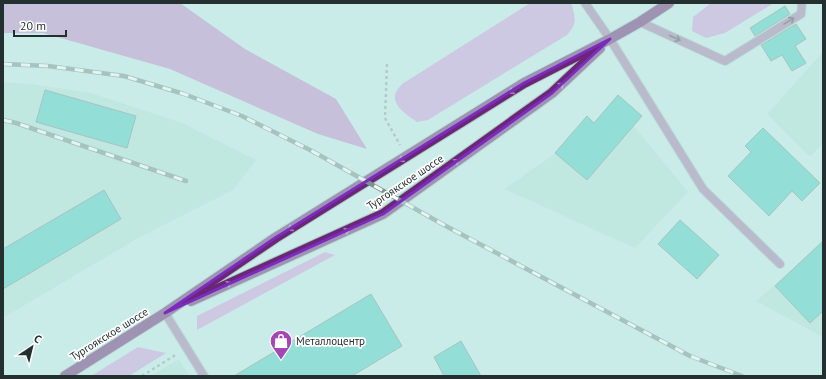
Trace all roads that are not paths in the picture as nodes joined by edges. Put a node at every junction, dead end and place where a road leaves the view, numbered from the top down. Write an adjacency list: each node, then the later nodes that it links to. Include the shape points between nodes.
1 (585, 3): 5 (lane)
2 (669, 3): 4 (main road, Тургоякское шоссе)
3 (802, 3): 4 (lane, one-way to 3, via 725,60 801,14)
4 (640, 22): 5 (main road, Тургоякское шоссе)
5 (610, 39): 6 (lane, via 704,189); 7 (main road, Тургоякское шоссе, one-way to 7, via 524,83 275,238); 7 (main road, Тургоякское шоссе, one-way to 5, via 382,214 552,93)
6 (780, 264)
7 (165, 313): 8 (main road, Тургоякское шоссе); 9 (lane)
8 (65, 376)
9 (204, 376)

